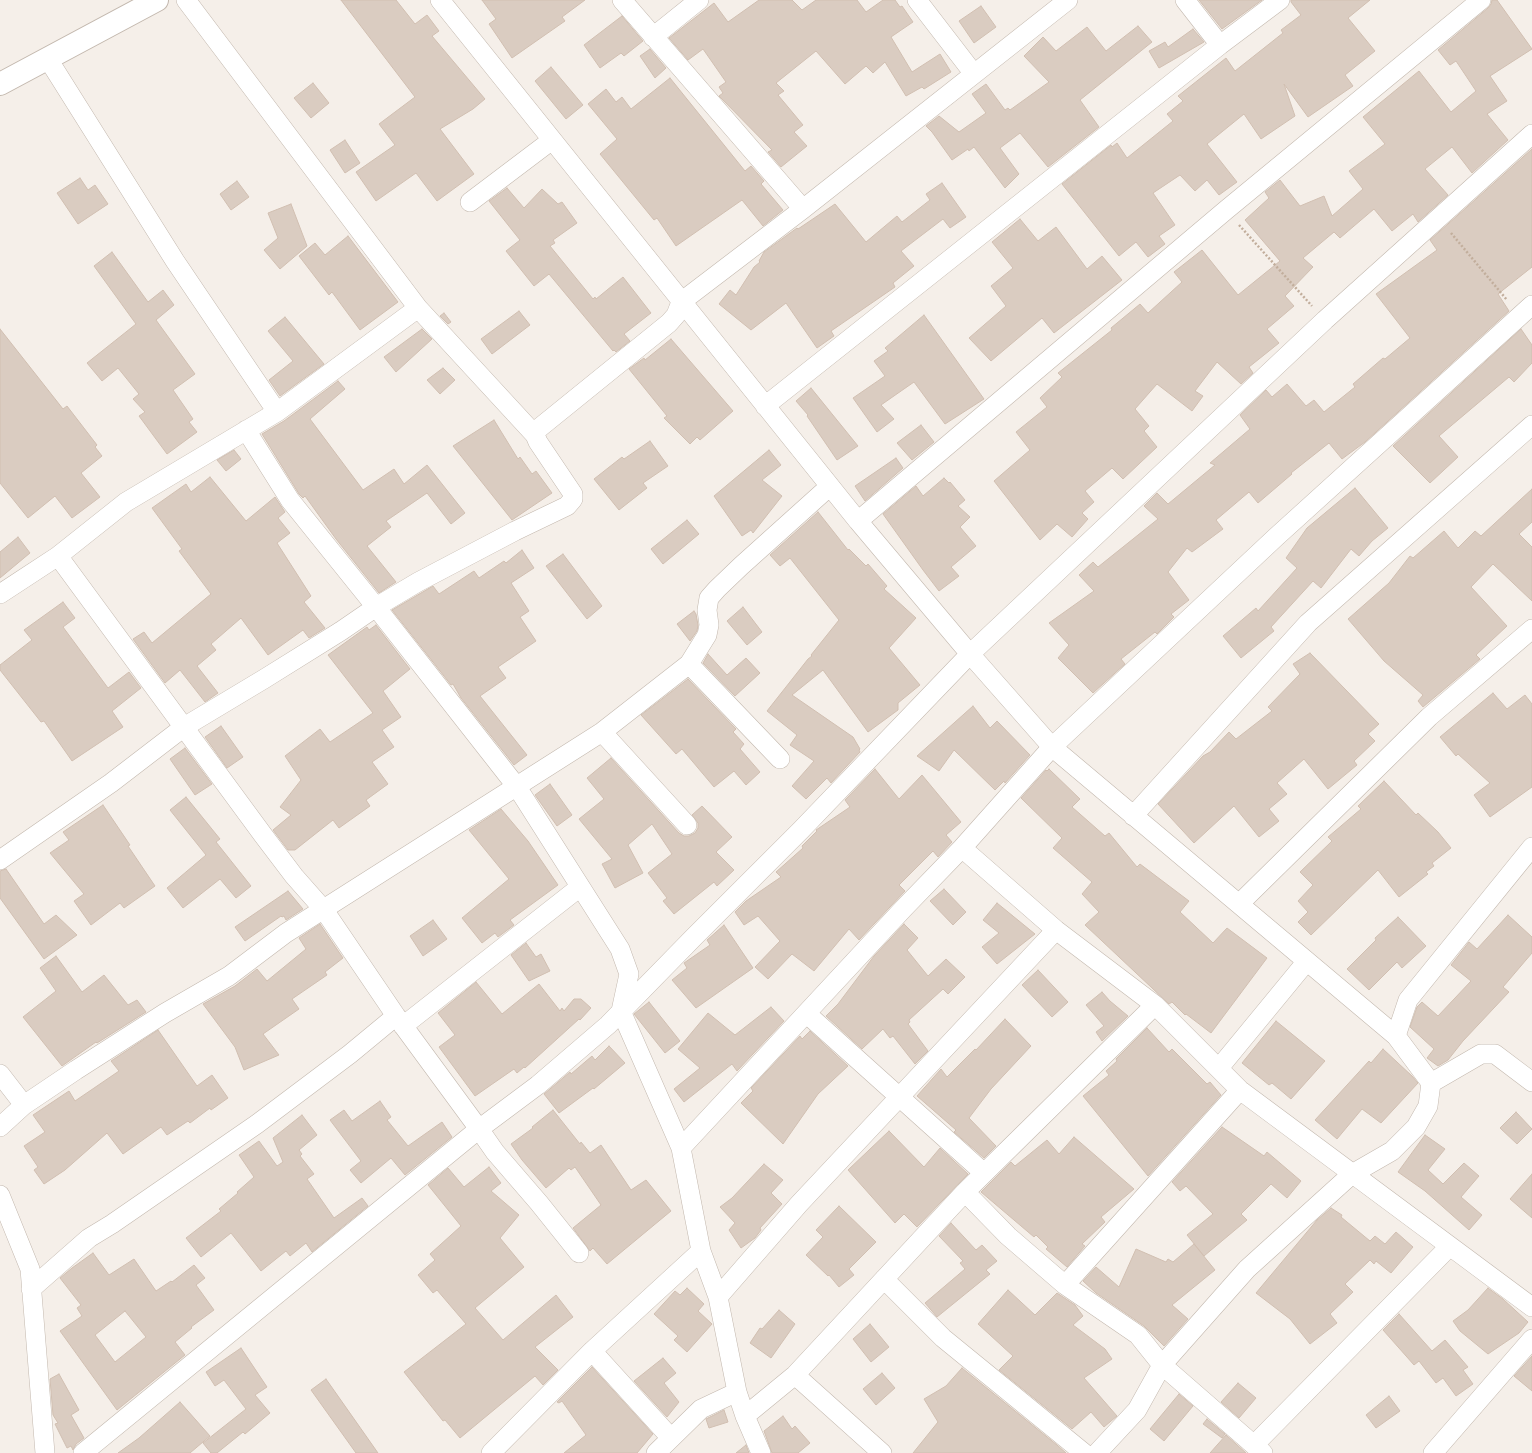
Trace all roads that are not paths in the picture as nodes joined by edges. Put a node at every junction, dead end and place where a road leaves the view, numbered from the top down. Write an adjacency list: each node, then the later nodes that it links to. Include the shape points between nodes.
1 (157, 0): 13 (street)
2 (186, 0): 21 (street)
3 (440, 0): 17 (street)
4 (622, 0): 11 (street)
5 (699, 0): 11 (street)
6 (917, 0): 14 (street)
7 (1068, 0): 14 (street)
8 (1185, 0): 12 (street)
9 (1280, 0): 12 (street)
10 (1481, 0): 29 (street, via 1226,210)
11 (653, 37): 19 (street)
12 (1220, 45): 23 (street)
13 (48, 59): 15 (street); 24 (street, via 175,262)
14 (974, 74): 19 (street)
15 (0, 84)
16 (1532, 134): 34 (street, via 1324,320)
17 (552, 140): 18 (street); 20 (street)
18 (470, 202)
19 (803, 209): 20 (street)
20 (681, 302): 23 (street); 27 (street, via 676,315 669,323 538,430)
21 (418, 308): 24 (street); 27 (street)
22 (1526, 310): 38 (street, via 1276,537)
23 (765, 406): 28 (street)
24 (277, 412): 26 (street)
25 (1532, 424): 41 (street, via 1308,623)
26 (246, 430): 30 (street, via 126,502); 32 (street, via 290,500)
27 (535, 436): 32 (street, via 573,494 573,500 567,506 418,582)
28 (830, 486): 29 (street); 35 (street, via 709,598 707,635)
29 (858, 521): 34 (street)
30 (58, 556): 31 (street); 36 (street)
31 (0, 594)
32 (376, 607): 36 (street, via 271,675); 40 (street)
33 (1532, 629): 47 (street, via 1429,717)
34 (970, 654): 38 (street); 52 (street)
35 (689, 664): 37 (street); 39 (street)
36 (184, 726): 45 (street, via 111,783); 48 (street, via 294,876)
37 (602, 732): 40 (street); 42 (street)
38 (1052, 747): 41 (street); 44 (street)
39 (780, 759)
40 (516, 787): 46 (street); 48 (street)
41 (1133, 816): 47 (street)
42 (687, 825)
43 (1532, 847): 55 (street, via 1408,1000)
44 (962, 848): 49 (street); 53 (street)
45 (0, 860)
46 (580, 887): 52 (street, via 620,949 629,974); 54 (street)
47 (1239, 904): 50 (street)
48 (324, 910): 54 (street); 62 (street, via 286,933 229,976 165,1013)
49 (1056, 930): 51 (street); 61 (street)
50 (1306, 961): 55 (street); 56 (street)
51 (1155, 1005): 56 (street); 66 (street)
52 (621, 1012): 64 (street, via 538,1086); 65 (street)
53 (807, 1014): 61 (street); 65 (street)
54 (399, 1021): 64 (street); 75 (street, via 350,1054 257,1124 89,1238)
55 (1396, 1036): 59 (street)
56 (1219, 1068): 60 (street)
57 (0, 1074): 62 (street)
58 (1532, 1082): 59 (street, via 1495,1054 1481,1054)
59 (1431, 1084): 67 (street, via 1428,1106 1416,1127 1392,1151)
60 (1240, 1090): 67 (street); 74 (street)
61 (901, 1097): 66 (street); 76 (street, via 799,1204)
62 (24, 1106): 63 (street)
63 (0, 1128)
64 (479, 1129): 72 (street); 87 (street)
65 (681, 1148): 71 (street)
66 (984, 1173): 68 (street)
67 (1352, 1174): 70 (street); 80 (street, via 1247,1269)
68 (965, 1192): 73 (street); 74 (street, via 1008,1236)
69 (0, 1195): 75 (street, via 30,1269)
70 (1450, 1246): 77 (street); 85 (street)
71 (701, 1251): 76 (street); 79 (street)
72 (579, 1253)
73 (884, 1279): 81 (street); 92 (street, via 943,1338)
74 (1065, 1285): 80 (street, via 1138,1335)
75 (31, 1289): 86 (street)
76 (718, 1298): 82 (street)
77 (1532, 1307)
78 (1532, 1339): 94 (street)
79 (592, 1351): 84 (street); 88 (street)
80 (1162, 1365): 85 (street); 93 (street, via 1137,1410)
81 (795, 1375): 83 (street); 91 (street)
82 (737, 1392): 83 (street); 84 (street, via 701,1409)
83 (745, 1416): 90 (street)
84 (671, 1438): 89 (street)
85 (1258, 1449)
86 (45, 1453)
87 (83, 1453)
88 (491, 1453)
89 (656, 1453)
90 (761, 1453)
91 (882, 1453)
92 (1084, 1453)
93 (1097, 1453)
94 (1433, 1453)

